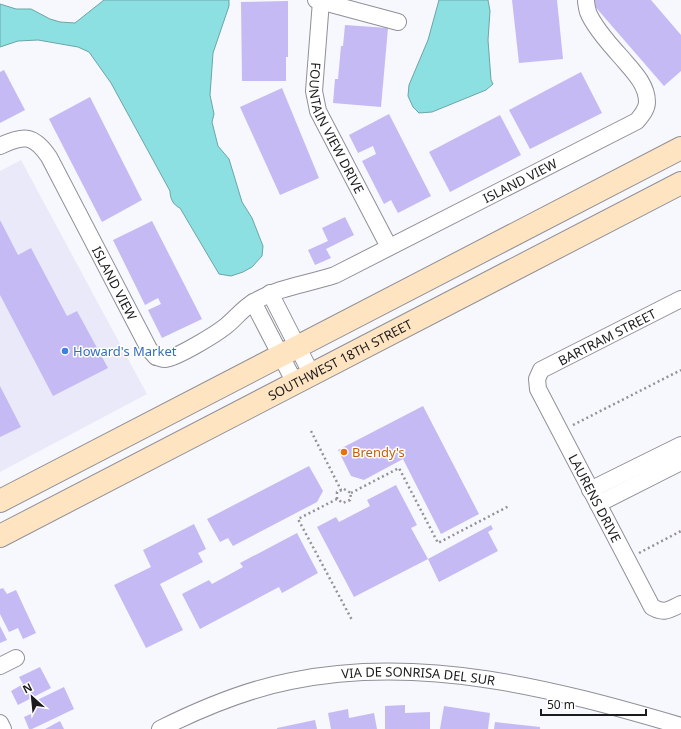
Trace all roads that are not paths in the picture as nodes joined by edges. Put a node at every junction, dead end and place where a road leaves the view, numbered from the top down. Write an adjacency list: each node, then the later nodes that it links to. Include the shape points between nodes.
1 (586, 0): 7 (street, ISLAND VIEW, via 587,11 592,20 641,83 647,103 644,113 637,121)
2 (318, 1): 3 (street); 7 (street, FOUNTAIN VIEW DRIVE, via 314,92 318,111)
3 (398, 22)
4 (0, 146): 10 (street, ISLAND VIEW, via 24,138 35,141 43,148 156,357 166,359 184,352 226,326)
5 (681, 148): 11 (main road)
6 (681, 183): 12 (main road, SOUTHWEST 18TH STREET)
7 (389, 247): 8 (street, ISLAND VIEW, via 334,275)
8 (270, 294): 10 (street, ISLAND VIEW); 11 (street)
9 (681, 299): 13 (street, BARTRAM STREET, via 541,370)
10 (253, 302): 11 (street)
11 (289, 351): 12 (street); 17 (main road)
12 (304, 379): 19 (main road, SOUTHWEST 18TH STREET)
13 (537, 379): 16 (street, LAURENS DRIVE, via 538,389)
14 (681, 445): 16 (street)
15 (681, 462): 18 (street)
16 (590, 490): 18 (street, LAURENS DRIVE)
17 (0, 501)
18 (598, 504): 20 (street, LAURENS DRIVE, via 652,607 660,612)
19 (1, 535)
20 (681, 604)
21 (16, 658): 22 (street)
22 (0, 666)
23 (0, 723): 25 (street)
24 (681, 726): 26 (street, VIA DE SONRISA DEL SUR, via 618,707 547,691 495,681 398,670 358,671 290,681 214,704)
25 (3, 729)
26 (160, 729)

